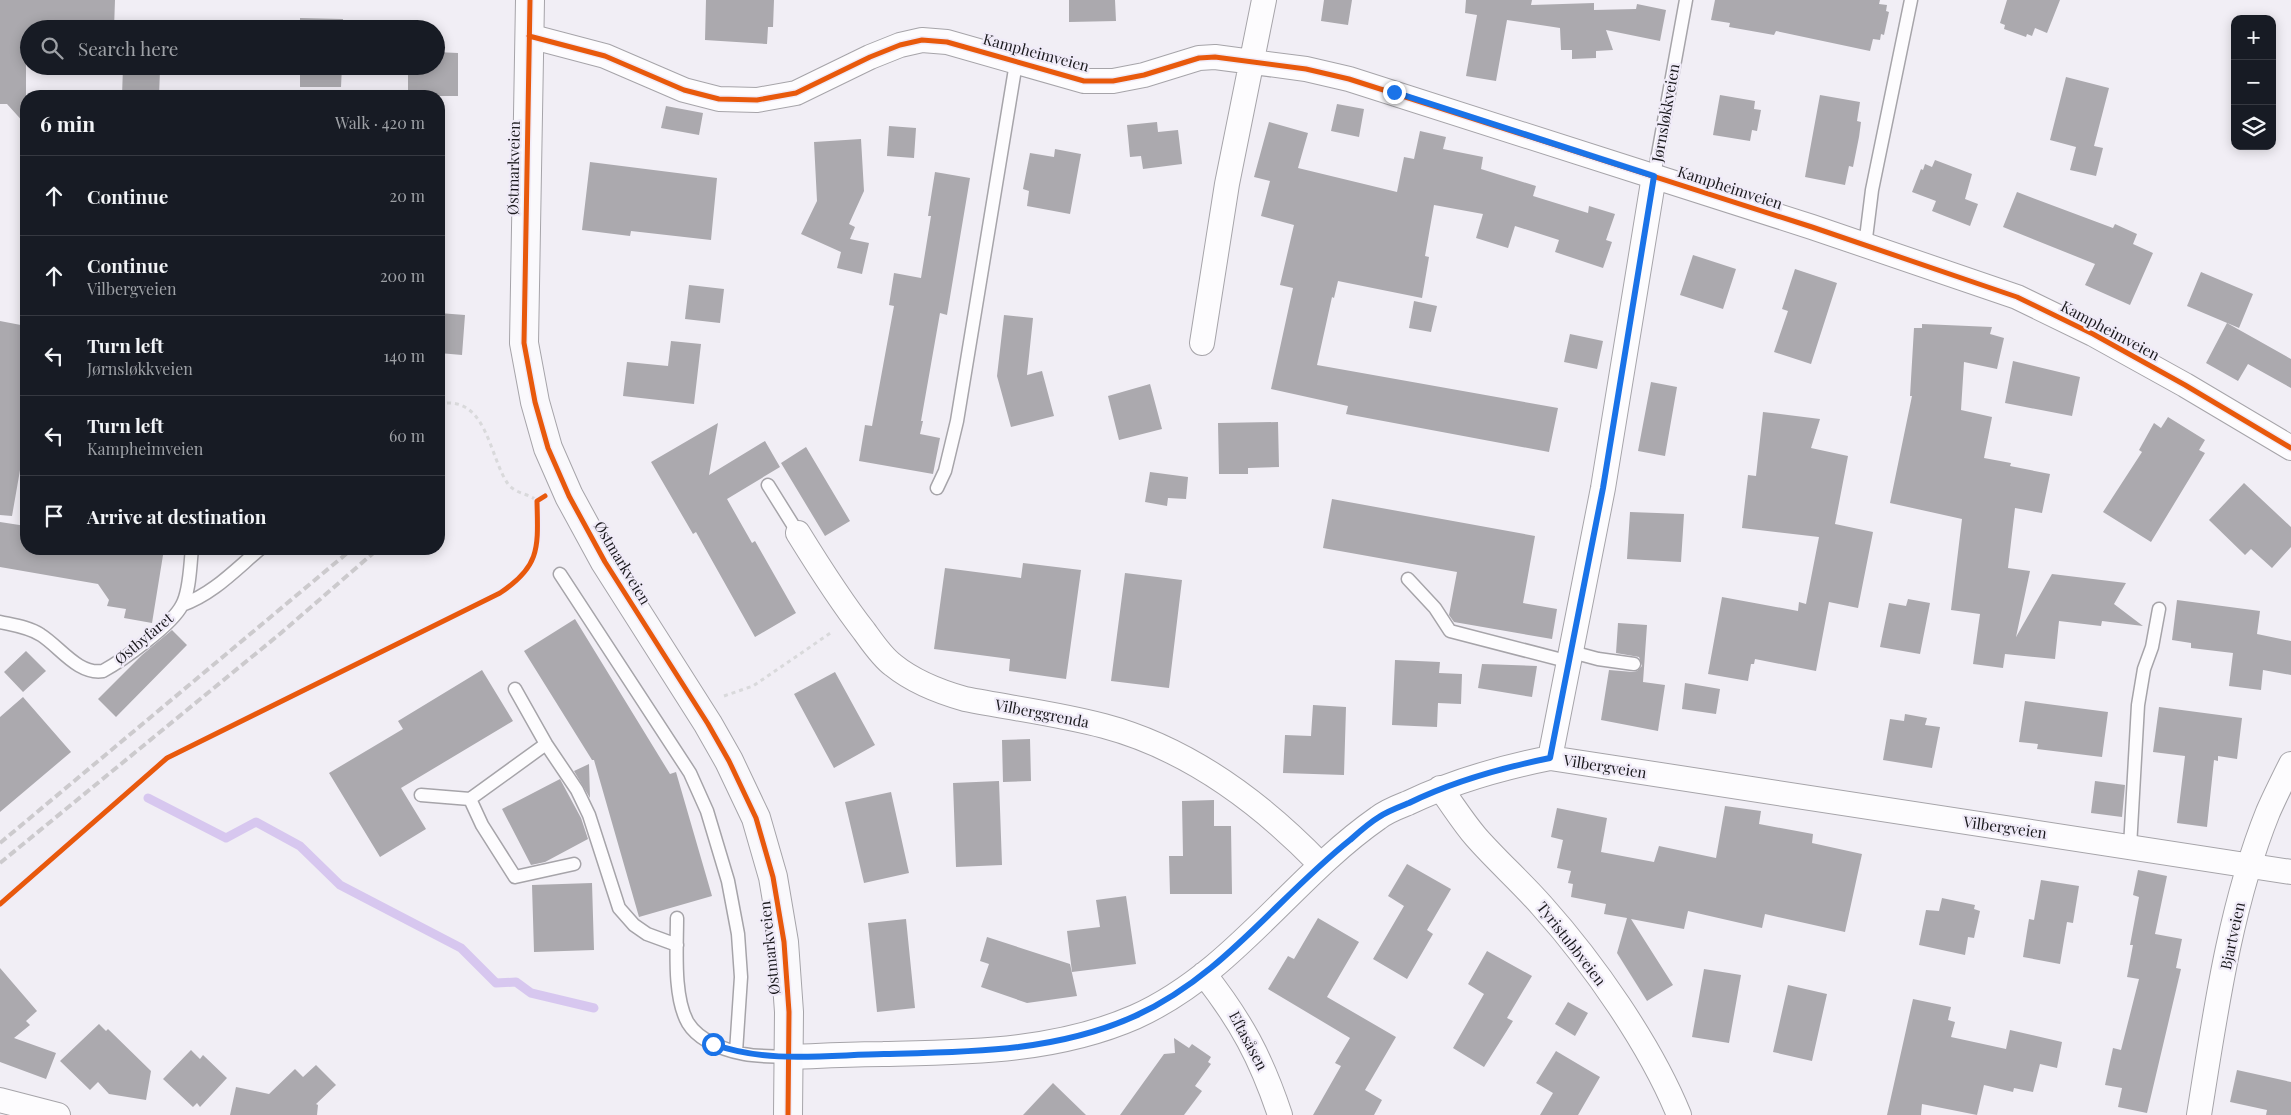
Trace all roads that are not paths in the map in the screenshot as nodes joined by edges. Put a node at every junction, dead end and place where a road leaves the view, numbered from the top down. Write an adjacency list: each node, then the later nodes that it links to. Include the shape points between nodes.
1 (530, 0): 5 (street, Østmarkveien)
2 (1264, 0): 6 (street)
3 (1686, 0): 8 (lane, Jørnsløkkveien)
4 (1912, 0): 9 (lane, via 1872,190)
5 (529, 36): 7 (street, Kampheimveien, via 605,56 684,90 719,99 757,100 796,93 870,57 922,40 947,42); 40 (street, Østmarkveien, via 524,343 535,402 548,448 569,496 605,562 730,761 756,818 773,877 784,942)
6 (1251, 61): 7 (street, Kampheimveien, via 1199,58 1113,81 1084,81); 8 (street, Kampheimveien, via 1306,69 1368,84); 10 (street, via 1227,184)
7 (1016, 63): 13 (lane, via 956,421 945,471)
8 (1654, 176): 9 (street, Kampheimveien); 22 (street, Jørnsløkkveien, via 1603,488)
9 (1865, 246): 11 (street, Kampheimveien, via 1967,278 2029,302 2185,385)
10 (1202, 343)
11 (2291, 448)
12 (768, 484): 14 (lane)
13 (937, 488)
14 (798, 533): 33 (street, Vilberggrenda, via 837,597 892,665 945,693 1104,726 1180,755 1279,825)
15 (192, 555): 19 (lane, Østbyfaret)
16 (253, 555): 19 (lane, via 222,583)
17 (560, 574): 39 (lane, via 690,773 707,811 728,881 738,934 741,977)
18 (1408, 579): 22 (lane, via 1435,608 1450,631)
19 (182, 605): 21 (lane, Østbyfaret, via 166,625 112,666 95,672 79,666 41,635)
20 (2159, 609): 31 (lane, via 2138,705)
21 (0, 622)
22 (1571, 657): 23 (lane); 26 (street, Jørnsløkkveien)
23 (1634, 664)
24 (515, 689): 25 (lane)
25 (546, 744): 30 (lane); 37 (lane, via 577,790 589,815 619,908 647,934)
26 (1550, 758): 28 (street, Vilbergveien, via 1496,769); 31 (street, Vilbergveien)
27 (2291, 764): 34 (street, Bjartveien, via 2268,812)
28 (1440, 788): 33 (street, Vilbergveien, via 1379,817); 45 (street, Tyristubbveien, via 1475,836 1542,905 1584,957 1669,1090)
29 (420, 795): 30 (lane)
30 (470, 799): 32 (lane, via 482,825 516,877)
31 (2130, 847): 34 (street, Vilbergveien)
32 (574, 864)
33 (1320, 864): 38 (street, Vilbergveien, via 1250,935)
34 (2250, 866): 35 (street, Vilbergveien); 46 (street, Bjartveien, via 2220,993)
35 (2291, 872)
36 (677, 918): 37 (lane)
37 (677, 945): 39 (lane, via 680,999 688,1023 698,1035)
38 (1204, 974): 40 (street, Vilbergveien, via 1134,1017 1040,1045 966,1053); 44 (street, Eftasåsen, via 1231,1008 1263,1066)
39 (736, 1052): 40 (lane)
40 (790, 1057): 43 (street, Østmarkveien)
41 (0, 1100): 42 (street)
42 (58, 1115)
43 (788, 1115)
44 (1280, 1115)
45 (1679, 1115)
46 (2199, 1115)

